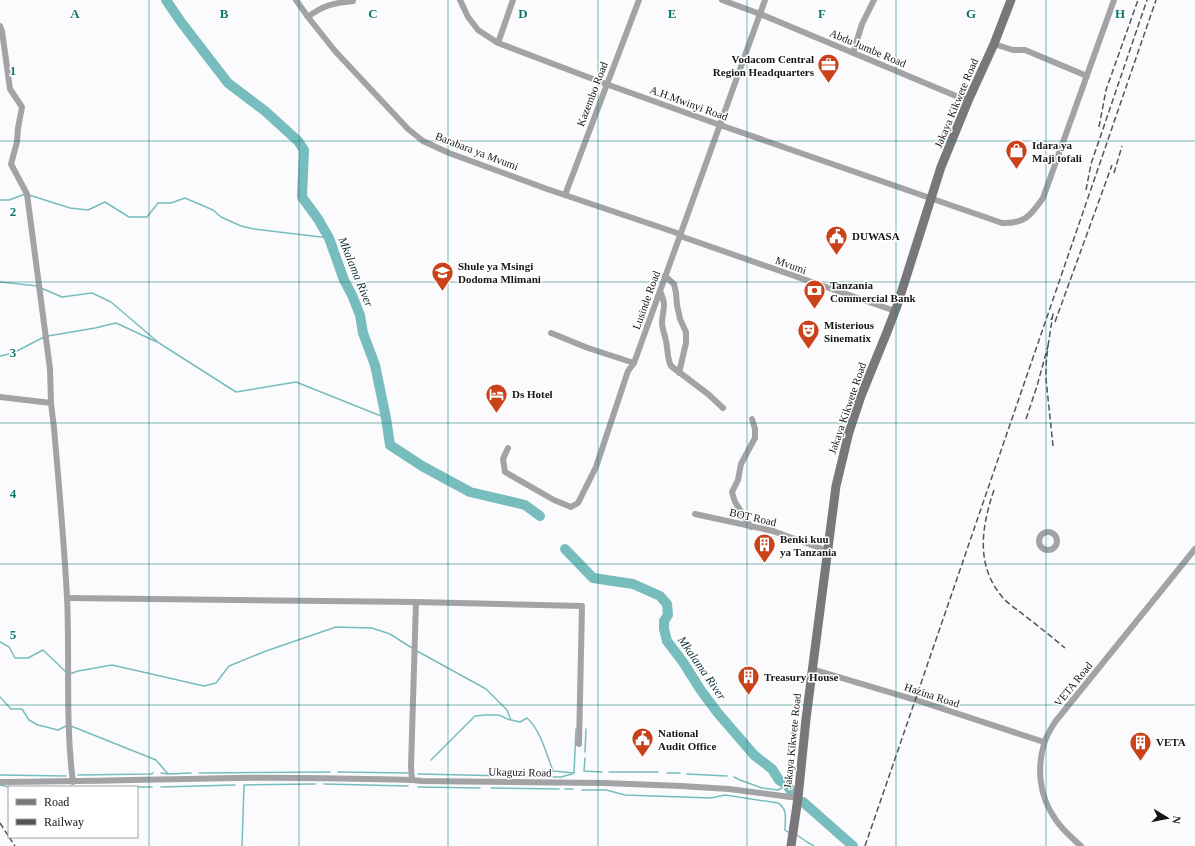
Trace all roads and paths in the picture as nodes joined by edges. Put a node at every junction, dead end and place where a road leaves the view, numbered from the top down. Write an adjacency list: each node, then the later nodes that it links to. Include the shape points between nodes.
1 (296, 0): 12 (street, Barabara ya Mvumi)
2 (460, 0): 14 (street, A.H.Mwinyi Road, via 478,30)
3 (513, 0): 14 (street)
4 (639, 0): 18 (street, Kazembo Road)
5 (722, 0): 11 (street, Abdu Jumbe Road)
6 (765, 0): 11 (street, Lusinde Road)
7 (874, 0): 16 (street, via 862,24)
8 (1011, 0): 15 (main road, Jakaya Kikwete Road)
9 (1114, 0): 17 (street, A.H.Mwinyi Road)
10 (353, 1): 12 (street, via 326,6)
11 (760, 14): 16 (street, Abdu Jumbe Road); 20 (street, Lusinde Road)
12 (308, 17): 21 (street, Barabara ya Mvumi, via 335,51 394,115 423,141)
13 (0, 26): 31 (street, via 10,89 22,107 12,164 27,194 50,369)
14 (498, 43): 18 (street, A.H.Mwinyi Road)
15 (994, 44): 17 (street, via 1013,50 1025,50); 19 (main road, Jakaya Kikwete Road)
16 (853, 53): 19 (street, Abdu Jumbe Road)
17 (1087, 76): 22 (street, A.H.Mwinyi Road, via 1043,198 1023,220 1002,223)
18 (606, 84): 20 (street, A.H.Mwinyi Road); 21 (street, Kazembo Road)
19 (968, 101): 22 (main road, Jakaya Kikwete Road)
20 (720, 125): 22 (street, A.H.Mwinyi Road); 23 (street, Lusinde Road)
21 (565, 196): 23 (street, Barabara ya Mvumi)
22 (931, 198): 26 (main road, Jakaya Kikwete Road)
23 (680, 235): 24 (street, Lusinde Road); 26 (street, Mvumi)
24 (665, 276): 25 (street, Lusinde Road); 29 (street, via 674,284 680,319 686,332)
25 (660, 291): 28 (street, Lusinde Road); 29 (street, via 665,308 662,321 669,363)
26 (895, 312): 38 (main road, Jakaya Kikwete Road, via 849,432 836,486)
27 (551, 333): 28 (street)
28 (634, 364): 34 (street, Lusinde Road, via 628,371 596,467 578,503 572,507 554,500 505,472 503,459)
29 (679, 373): 32 (street)
30 (0, 397): 31 (street)
31 (51, 403): 39 (street)
32 (723, 408)
33 (752, 419): 36 (street, via 755,438 741,464 738,480 732,492 735,502)
34 (508, 448)
35 (695, 514): 36 (street, BOT Road)
36 (751, 527): 38 (street, BOT Road, via 773,531)
37 (1195, 549): 42 (street, VETA Road, via 1055,722)
38 (828, 551): 41 (main road, Jakaya Kikwete Road)
39 (67, 598): 40 (street); 46 (street, via 69,725)
40 (416, 602): 43 (street, via 582,606); 44 (street)
41 (812, 669): 42 (street, Hazina Road); 47 (main road, Jakaya Kikwete Road)
42 (1044, 742): 49 (street, VETA Road, via 1040,778 1044,798 1054,818)
43 (579, 744)
44 (412, 780): 46 (street, Ukaguzi Road, via 240,778); 47 (street, Ukaguzi Road, via 681,786)
45 (0, 782): 46 (street, Ukaguzi Road)
46 (73, 782)
47 (798, 798): 48 (main road, Jakaya Kikwete Road)
48 (791, 846)
49 (1081, 846)

